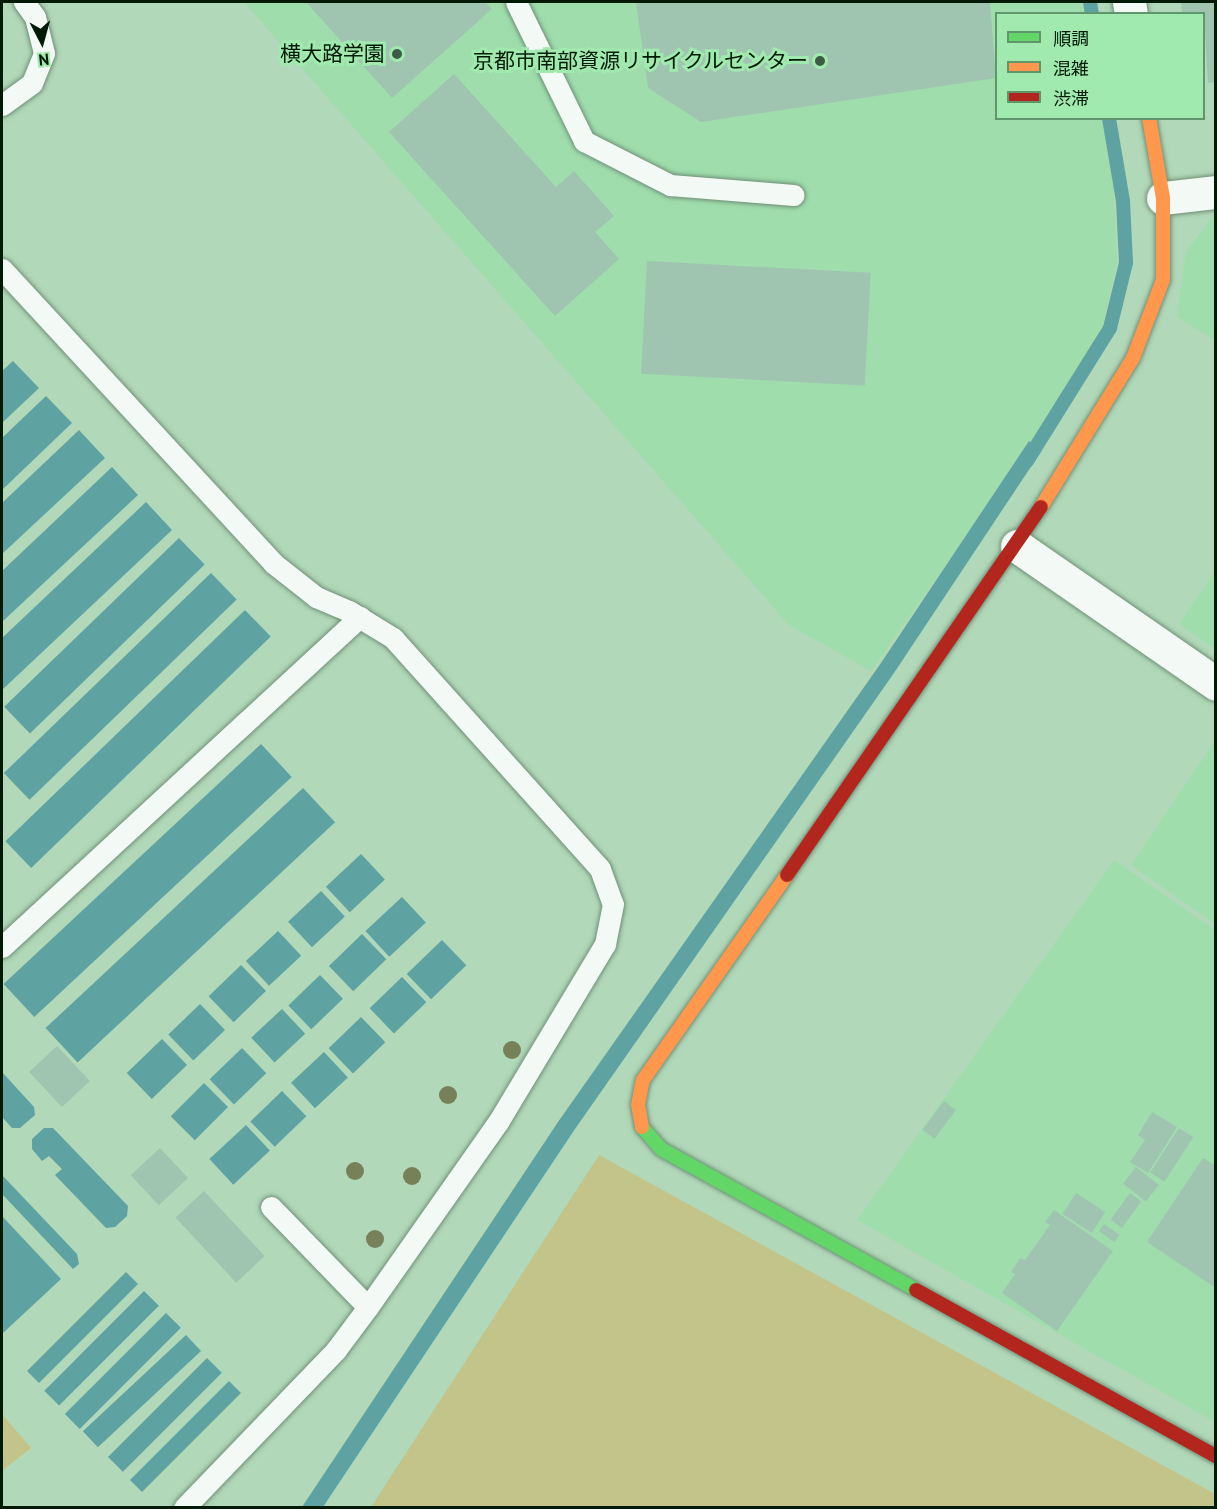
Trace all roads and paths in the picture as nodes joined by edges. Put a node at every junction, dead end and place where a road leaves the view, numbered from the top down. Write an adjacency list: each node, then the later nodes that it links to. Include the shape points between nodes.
1 (24, 2): 3 (lane, via 35,17 44,53 32,83)
2 (516, 2): 6 (lane, via 584,141 670,185)
3 (2, 105)
4 (1149, 120): 7 (street)
5 (1215, 192): 7 (street)
6 (794, 195)
7 (1163, 198): 9 (street, via 1163,280 1133,358)
8 (2, 269): 10 (lane, via 273,563 316,597)
9 (1017, 546): 11 (street); 15 (street, via 643,1080 638,1105 642,1129 661,1149)
10 (360, 617): 12 (lane); 14 (lane, via 393,638 600,869 613,904 605,944 498,1122)
11 (1215, 684)
12 (2, 947)
13 (271, 1207): 14 (lane)
14 (368, 1307): 16 (lane, via 336,1350)
15 (1215, 1456)
16 (184, 1508)

